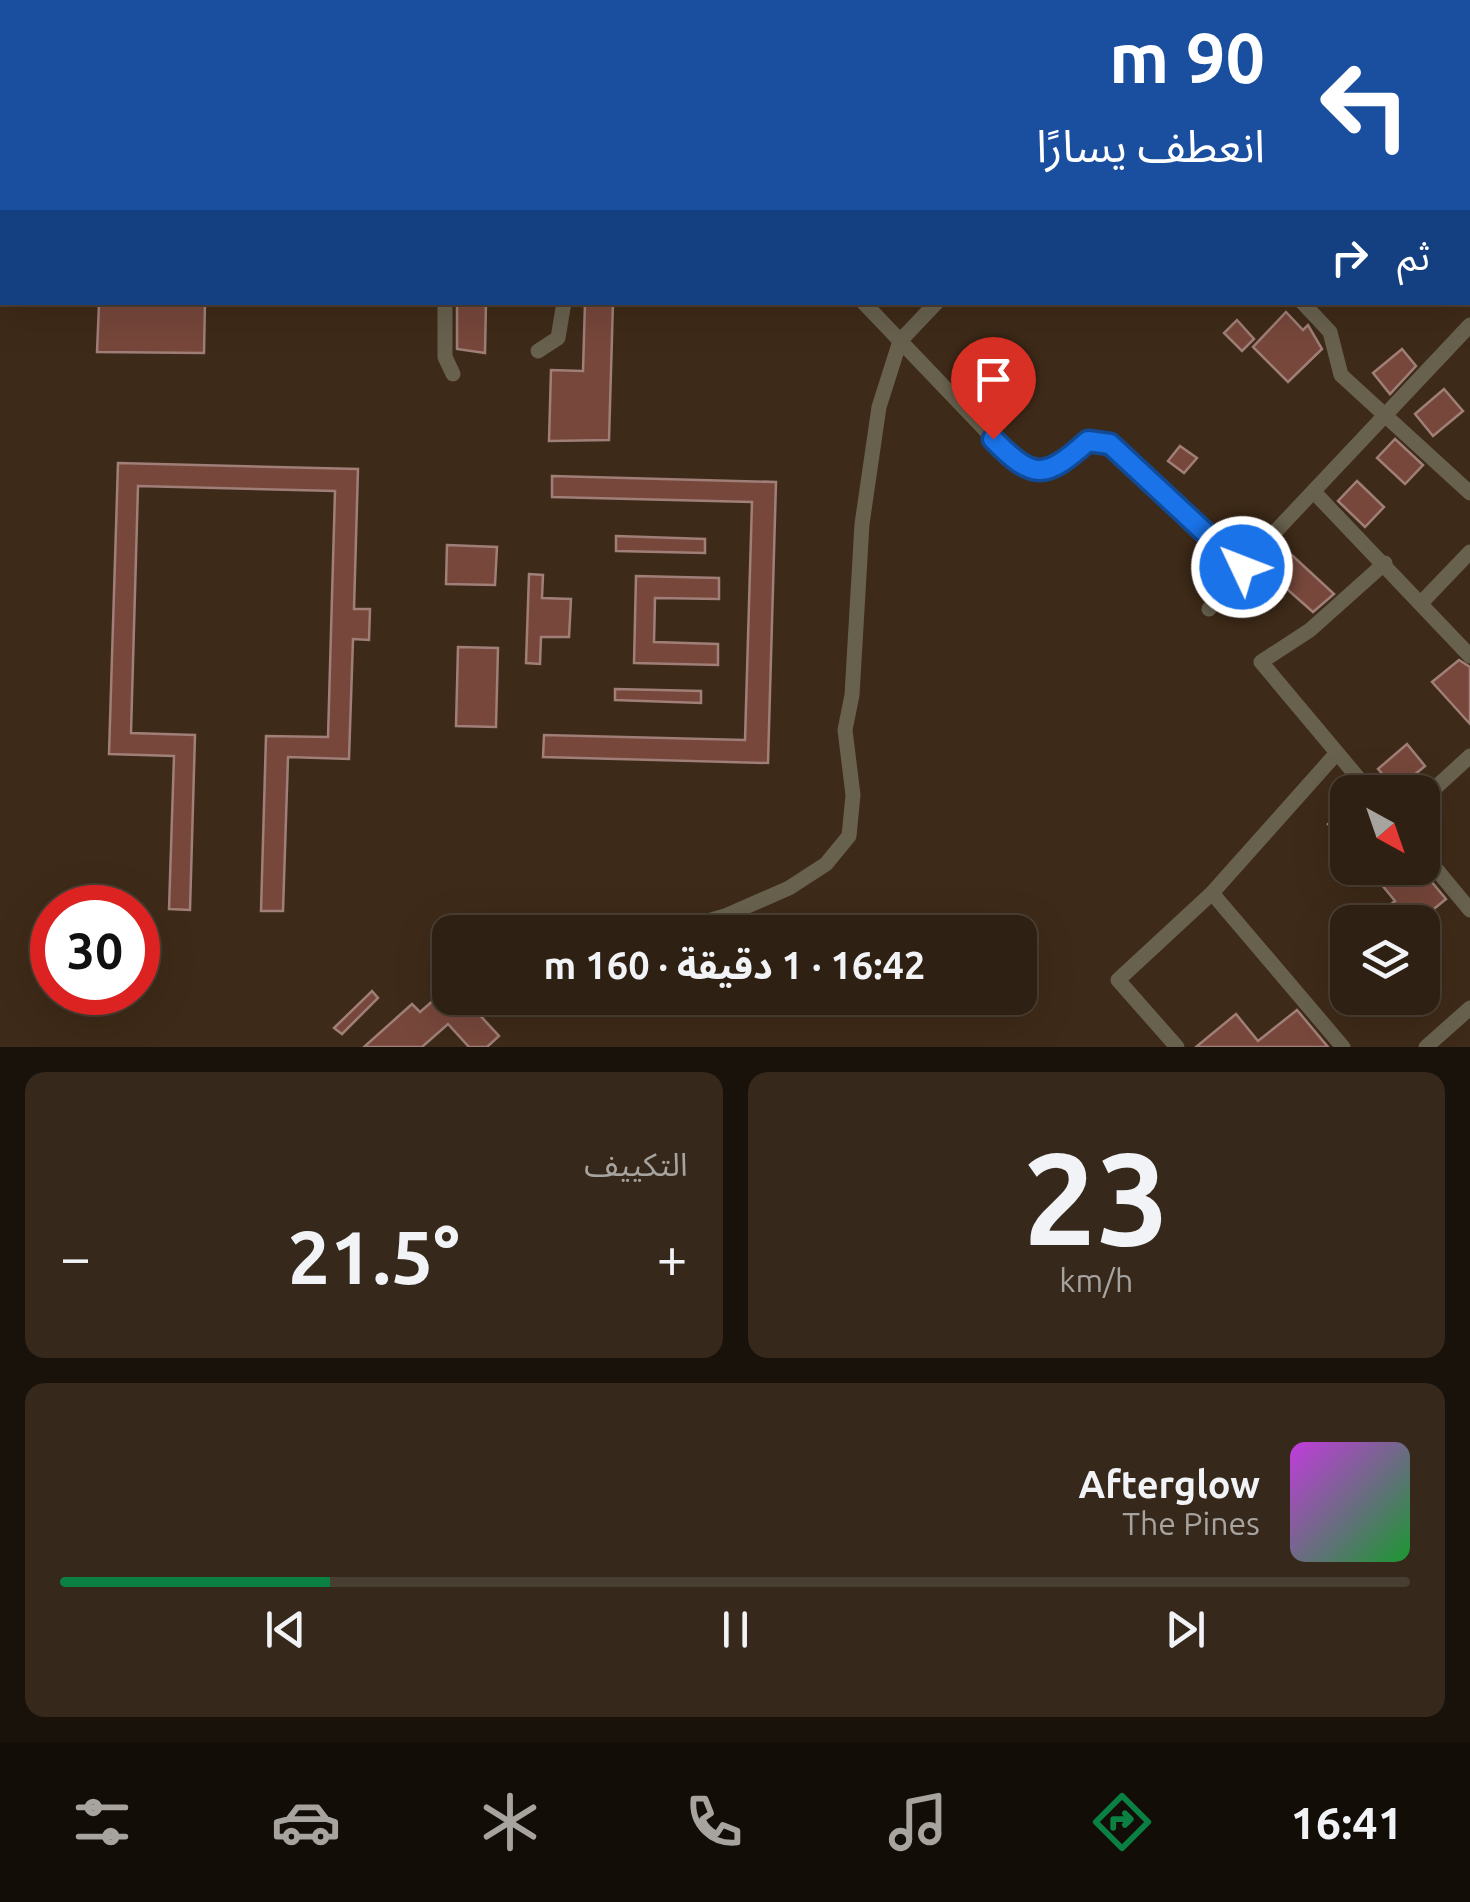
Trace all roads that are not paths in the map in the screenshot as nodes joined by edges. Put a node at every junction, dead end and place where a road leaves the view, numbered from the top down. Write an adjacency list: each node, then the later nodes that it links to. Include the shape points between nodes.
1 (445, 305): 9 (street, via 445,357)
2 (564, 305): 8 (street, via 558,338)
3 (866, 305): 7 (street)
4 (934, 305): 7 (street)
5 (1305, 305): 10 (street, via 1330,332 1341,375)
6 (1470, 325): 10 (street)
7 (900, 341): 15 (street, via 1017,464 1038,473 1058,467 1088,441 1110,444); 27 (street, via 879,407 862,524 846,730 853,795 849,836 826,864 788,888)
8 (538, 350)
9 (453, 374)
10 (1386, 416): 11 (street); 12 (street)
11 (1314, 492): 14 (street); 15 (street)
12 (1470, 493)
13 (1470, 552): 16 (street)
14 (1384, 563): 16 (street); 19 (street, via 1310,630 1261,662)
15 (1242, 567): 17 (street)
16 (1422, 602): 18 (street)
17 (1209, 609)
18 (1470, 656)
19 (1335, 755): 21 (street); 25 (street)
20 (1470, 756): 22 (street)
21 (1354, 775)
22 (1440, 784)
23 (1440, 868): 24 (street)
24 (1464, 889): 26 (street)
25 (1212, 892): 29 (street, via 1118,980); 30 (street)
26 (1470, 910)
27 (720, 915)
28 (1470, 1008): 31 (street)
29 (1177, 1047)
30 (1343, 1047)
31 (1426, 1047)

